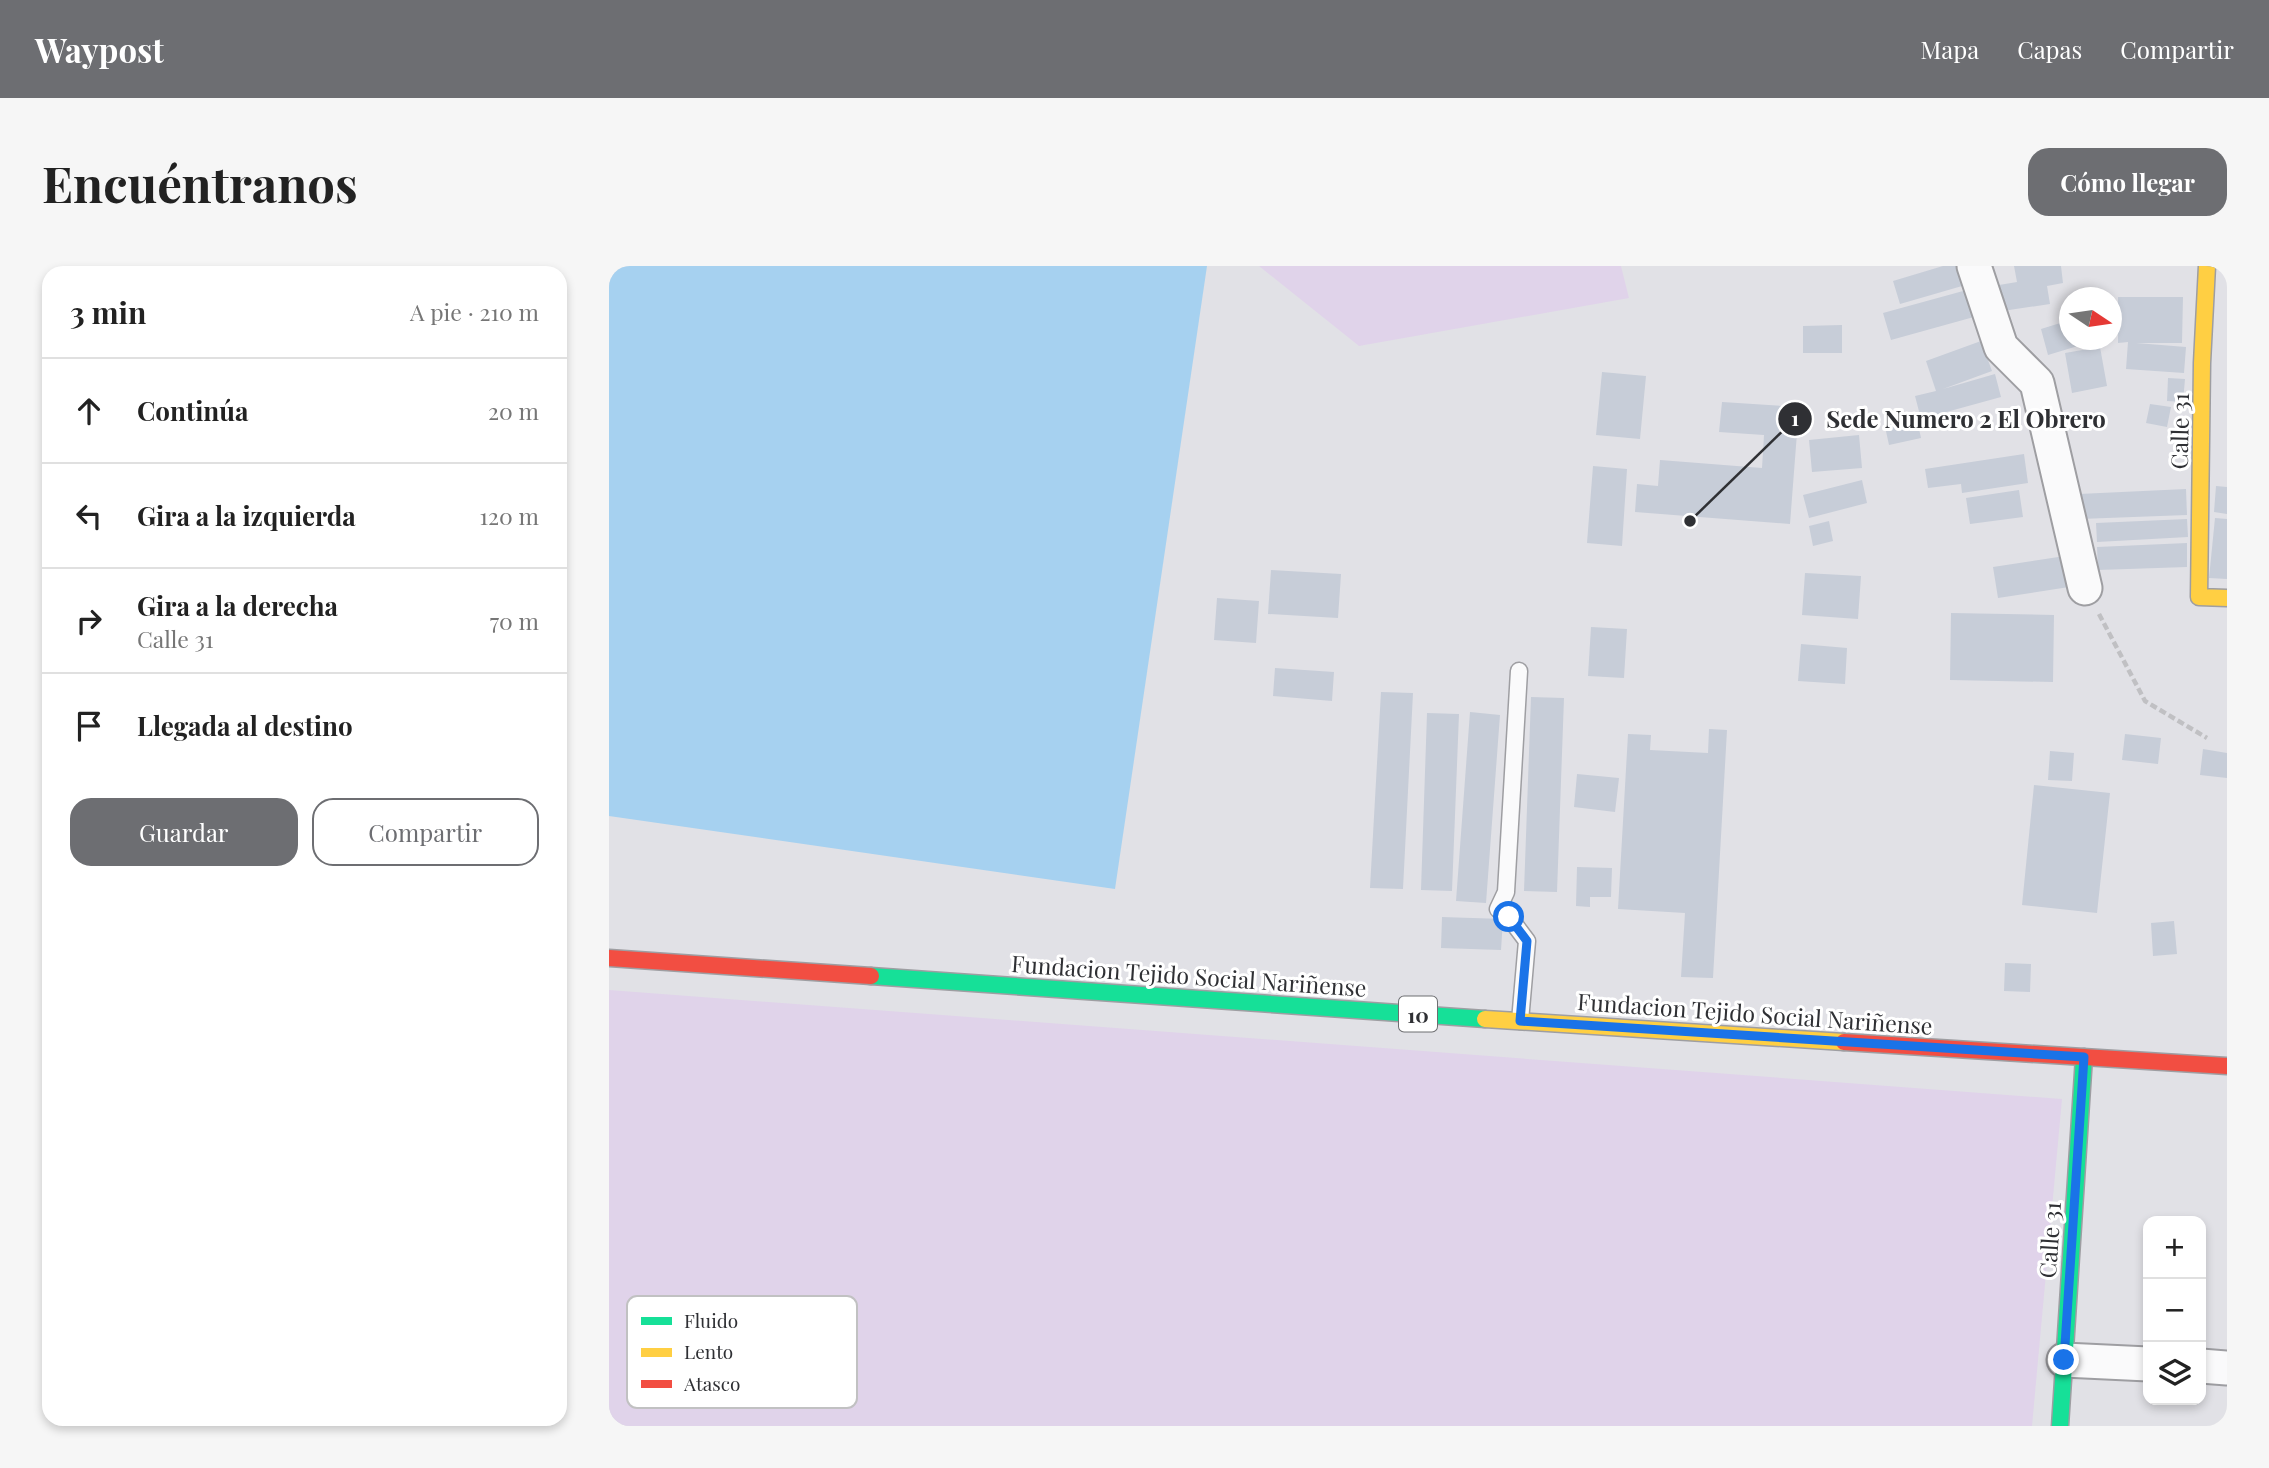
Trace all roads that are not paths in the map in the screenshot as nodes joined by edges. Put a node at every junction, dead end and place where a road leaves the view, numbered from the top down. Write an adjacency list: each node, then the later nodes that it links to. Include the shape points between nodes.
1 (1974, 266): 3 (street, via 2001,347 2037,383)
2 (2207, 266): 4 (main road, Calle 31, via 2199,597)
3 (2085, 588)
4 (2227, 598)
5 (1519, 671): 7 (lane, via 1506,892 1498,909 1527,941)
6 (609, 958): 7 (main road, Fundacion Tejido Social Nariñense / 10)
7 (1520, 1021): 8 (main road, Fundacion Tejido Social Nariñense / 10)
8 (2084, 1057): 9 (main road, Fundacion Tejido Social Nariñense / 10); 10 (main road, Calle 31)
9 (2227, 1066)
10 (2064, 1360): 11 (street); 14 (main road, Calle 31)
11 (2143, 1364)
12 (2206, 1366): 13 (street)
13 (2227, 1368)
14 (2060, 1426)

